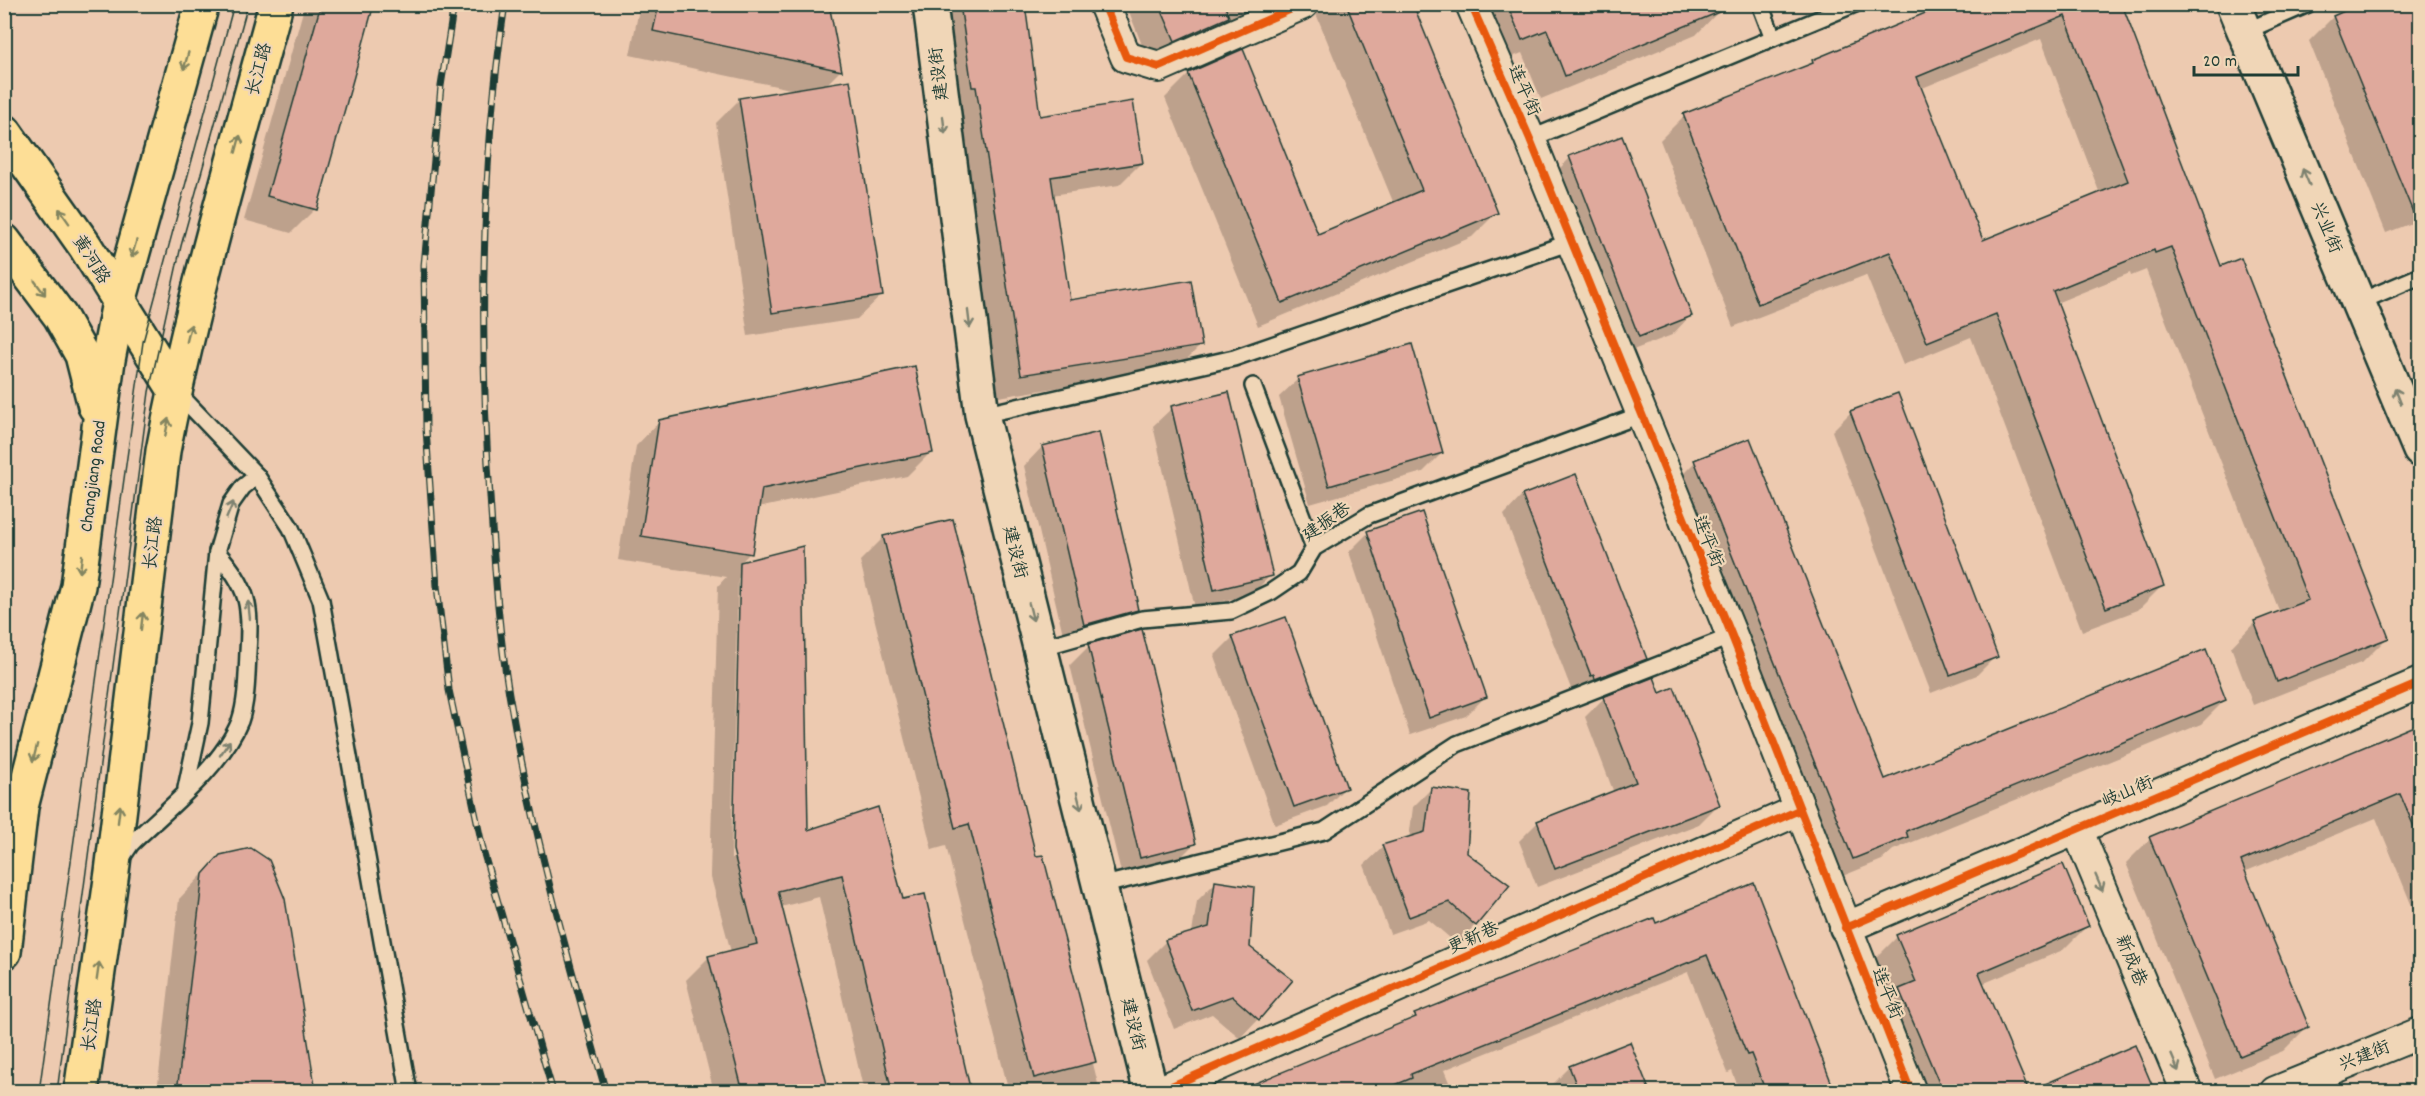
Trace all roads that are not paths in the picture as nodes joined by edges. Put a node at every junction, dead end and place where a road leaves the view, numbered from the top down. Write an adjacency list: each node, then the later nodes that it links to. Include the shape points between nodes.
1 (202, 4): 17 (main road, Changjiang Road, one-way to 17)
2 (276, 4): 20 (main road, 长江路, one-way to 2)
3 (930, 4): 22 (main road, 建设街, one-way to 22)
4 (1104, 4): 5 (street, via 1126,57 1159,68)
5 (1303, 4)
6 (1471, 4): 13 (street, 连平街)
7 (1760, 4): 11 (lane)
8 (1855, 4): 11 (lane)
9 (2308, 4): 10 (lane)
10 (2238, 18): 18 (main road, 兴业街, one-way to 10)
11 (1773, 38): 13 (lane)
12 (4, 131): 17 (main road, 黄河路, one-way to 12, via 85,246)
13 (1530, 139): 15 (street, 连平街)
14 (4, 241): 23 (main road, one-way to 23, via 60,316 82,355)
15 (1571, 242): 21 (street, 连平街); 22 (lane, via 1234,358)
16 (2421, 276): 18 (lane)
17 (119, 302): 20 (main road, 黄河路); 23 (main road, Changjiang Road)
18 (2359, 302): 24 (main road, 兴业街, one-way to 18)
19 (1253, 386): 26 (lane)
20 (175, 390): 25 (lane); 35 (main road, 长江路, one-way to 20, via 163,451)
21 (1640, 415): 26 (lane, 建振巷, via 1368,515); 28 (street, 连平街)
22 (982, 416): 29 (main road, 建设街, one-way to 29)
23 (99, 423): 32 (main road, Changjiang Road, one-way to 32, via 78,586)
24 (2421, 450)
25 (257, 476): 27 (lane, one-way to 25, via 231,504); 41 (lane, via 291,528 321,600)
26 (1314, 548): 29 (lane, 建振巷, via 1299,573 1231,611 1142,619)
27 (217, 552): 31 (lane, via 201,723); 31 (lane, one-way to 27, via 218,758 241,719 250,625 247,597 235,572)
28 (1732, 636): 33 (street, 连平街); 36 (lane, via 1457,744 1324,831)
29 (1040, 648): 36 (main road, 建设街, one-way to 36)
30 (2421, 682): 34 (street, 岐山街)
31 (185, 790): 35 (lane, via 131,844)
32 (13, 801): 38 (main road, Changjiang Road)
33 (1800, 810): 37 (street, 连平街); 43 (street, 更新巷)
34 (2077, 829): 37 (street, 岐山街); 45 (street, 新成巷, one-way to 45)
35 (112, 872): 40 (main road, 长江路, one-way to 35)
36 (1100, 886): 42 (main road, 建设街)
37 (1845, 928): 44 (street, 连平街)
38 (4, 952)
39 (2421, 1033): 46 (street, 兴建街)
40 (81, 1092)
41 (409, 1092)
42 (1151, 1092)
43 (1158, 1092)
44 (1911, 1092)
45 (2187, 1092)
46 (2275, 1092)

